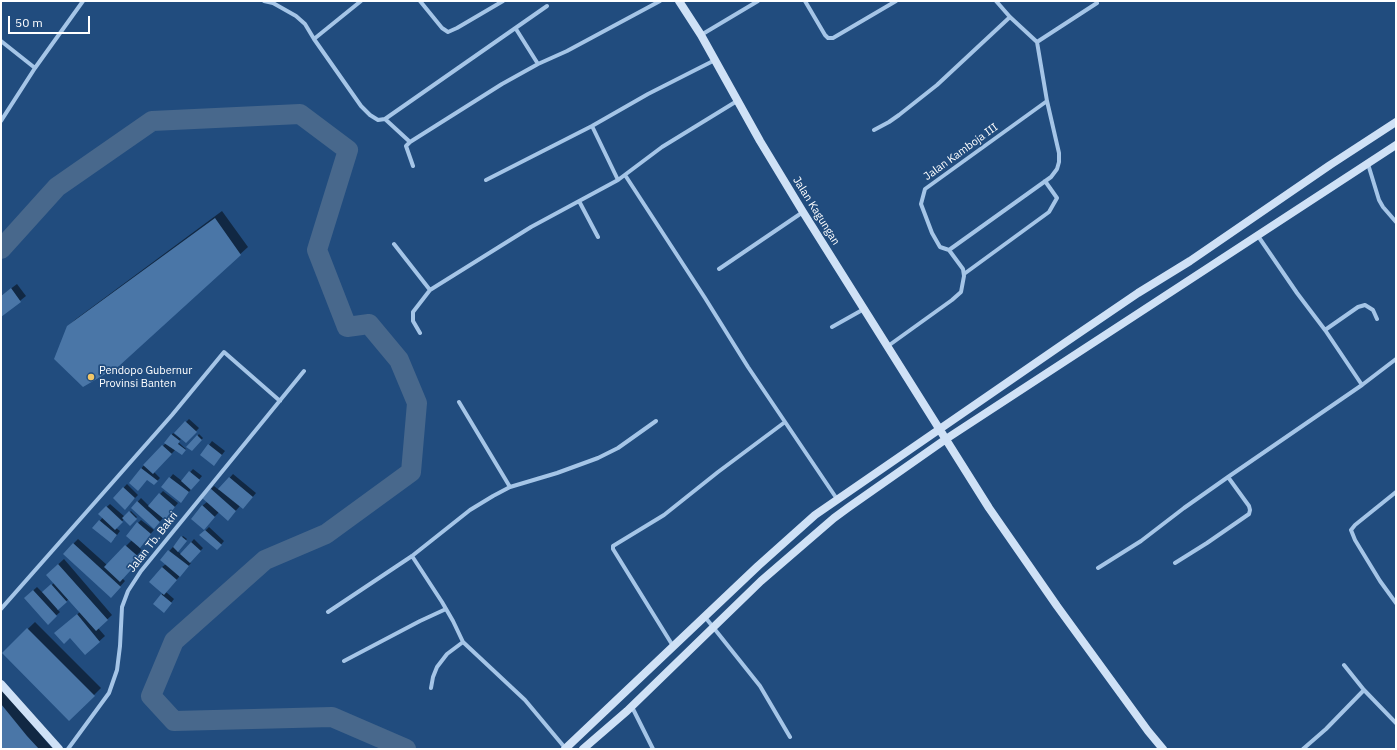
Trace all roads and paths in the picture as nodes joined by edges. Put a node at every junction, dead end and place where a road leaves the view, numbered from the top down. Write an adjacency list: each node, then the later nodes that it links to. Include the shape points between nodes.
1 (83, 1): 22 (street)
2 (264, 1): 17 (street, via 273,3 296,16 305,24)
3 (361, 1): 17 (street)
4 (420, 1): 5 (street, via 448,32)
5 (503, 1)
6 (660, 1): 21 (street)
7 (679, 1): 16 (main road, Jalan Kagungan)
8 (758, 1): 16 (street)
9 (805, 1): 10 (street, via 828,38 833,38)
10 (896, 1)
11 (996, 1): 14 (street)
12 (1097, 3): 19 (street)
13 (547, 6): 15 (street)
14 (1010, 17): 19 (street); 29 (street, via 937,85 899,115)
15 (516, 29): 21 (street); 25 (street)
16 (701, 35): 20 (main road, Jalan Kagungan)
17 (314, 39): 25 (street, via 361,106 378,120)
18 (1, 41): 22 (street)
19 (1037, 42): 24 (street)
20 (715, 60): 23 (main road, Jalan Kagungan); 28 (street)
21 (538, 64): 30 (street)
22 (35, 68): 26 (street)
23 (738, 101): 34 (street, via 662,147); 39 (main road, Jalan Kagungan)
24 (1047, 101): 37 (street, via 1059,162 1054,173); 44 (street, Jalan Kamboja III, via 925,189 921,204 932,233 940,247)
25 (385, 119): 30 (street)
26 (1, 121)
27 (1396, 122): 61 (main road)
28 (592, 126): 35 (street); 36 (street)
29 (874, 130)
30 (410, 142): 33 (street, via 406,146)
31 (1396, 145): 32 (main road)
32 (1368, 164): 40 (street, via 1382,207); 42 (main road)
33 (413, 166)
34 (625, 175): 36 (street); 60 (street)
35 (486, 180)
36 (618, 180): 38 (street)
37 (1045, 181): 44 (street); 46 (street, via 1057,198 1049,212)
38 (579, 201): 41 (street); 47 (street, via 531,227)
39 (803, 212): 45 (street); 48 (main road, Jalan Kagungan)
40 (1396, 222)
41 (598, 236)
42 (1258, 236): 51 (street); 62 (main road)
43 (394, 244): 47 (street)
44 (949, 250): 46 (street, Jalan Kamboja III, via 960,262)
45 (719, 269)
46 (964, 274): 53 (street, via 961,292)
47 (430, 290): 52 (street, via 413,312 413,321)
48 (864, 309): 50 (street); 53 (main road, Jalan Kagungan)
49 (1377, 319): 51 (street, via 1373,310 1365,305 1358,307)
50 (832, 328)
51 (1325, 330): 56 (street)
52 (420, 333)
53 (888, 346): 61 (main road, Jalan Kagungan)
54 (1396, 359): 56 (street)
55 (304, 371): 57 (street, Jalan Tb. Bakri)
56 (1362, 385): 63 (street)
57 (280, 401): 71 (street, via 224,352 172,415); 87 (street, Jalan Tb. Bakri, via 140,571 128,591 122,608 117,670 109,693)
58 (459, 402): 64 (street)
59 (656, 421): 64 (street, via 618,448 598,458)
60 (785, 422): 66 (street); 77 (street, via 664,515 613,546)
61 (939, 429): 62 (main road, Jalan Kagungan); 66 (main road)
62 (946, 439): 75 (main road, via 834,518 761,581); 91 (main road, Jalan Kagungan, via 989,508 1057,606)
63 (1228, 477): 68 (street, via 1249,506 1249,514); 69 (street, via 1141,541)
64 (510, 487): 67 (street, via 470,510)
65 (1396, 492): 70 (street, via 1351,530 1358,546)
66 (837, 499): 74 (main road, via 815,515)
67 (412, 556): 72 (street); 73 (street)
68 (1176, 563)
69 (1098, 568)
70 (1396, 602)
71 (1, 609)
72 (446, 609): 76 (street); 78 (street)
73 (328, 612)
74 (705, 616): 75 (street); 77 (main road)
75 (714, 627): 83 (main road); 85 (street, via 760,686)
76 (463, 642): 81 (street, via 447,654 437,667); 88 (street, via 525,700)
77 (673, 646): 88 (main road)
78 (344, 660)
79 (1344, 665): 82 (street)
80 (1, 684): 86 (main road)
81 (431, 688)
82 (1364, 690): 84 (street); 92 (street)
83 (632, 706): 89 (main road); 90 (street)
84 (1396, 724)
85 (790, 737)
86 (59, 749)
87 (68, 749)
88 (565, 749)
89 (583, 749)
90 (653, 749)
91 (1163, 749)
92 (1303, 749)

